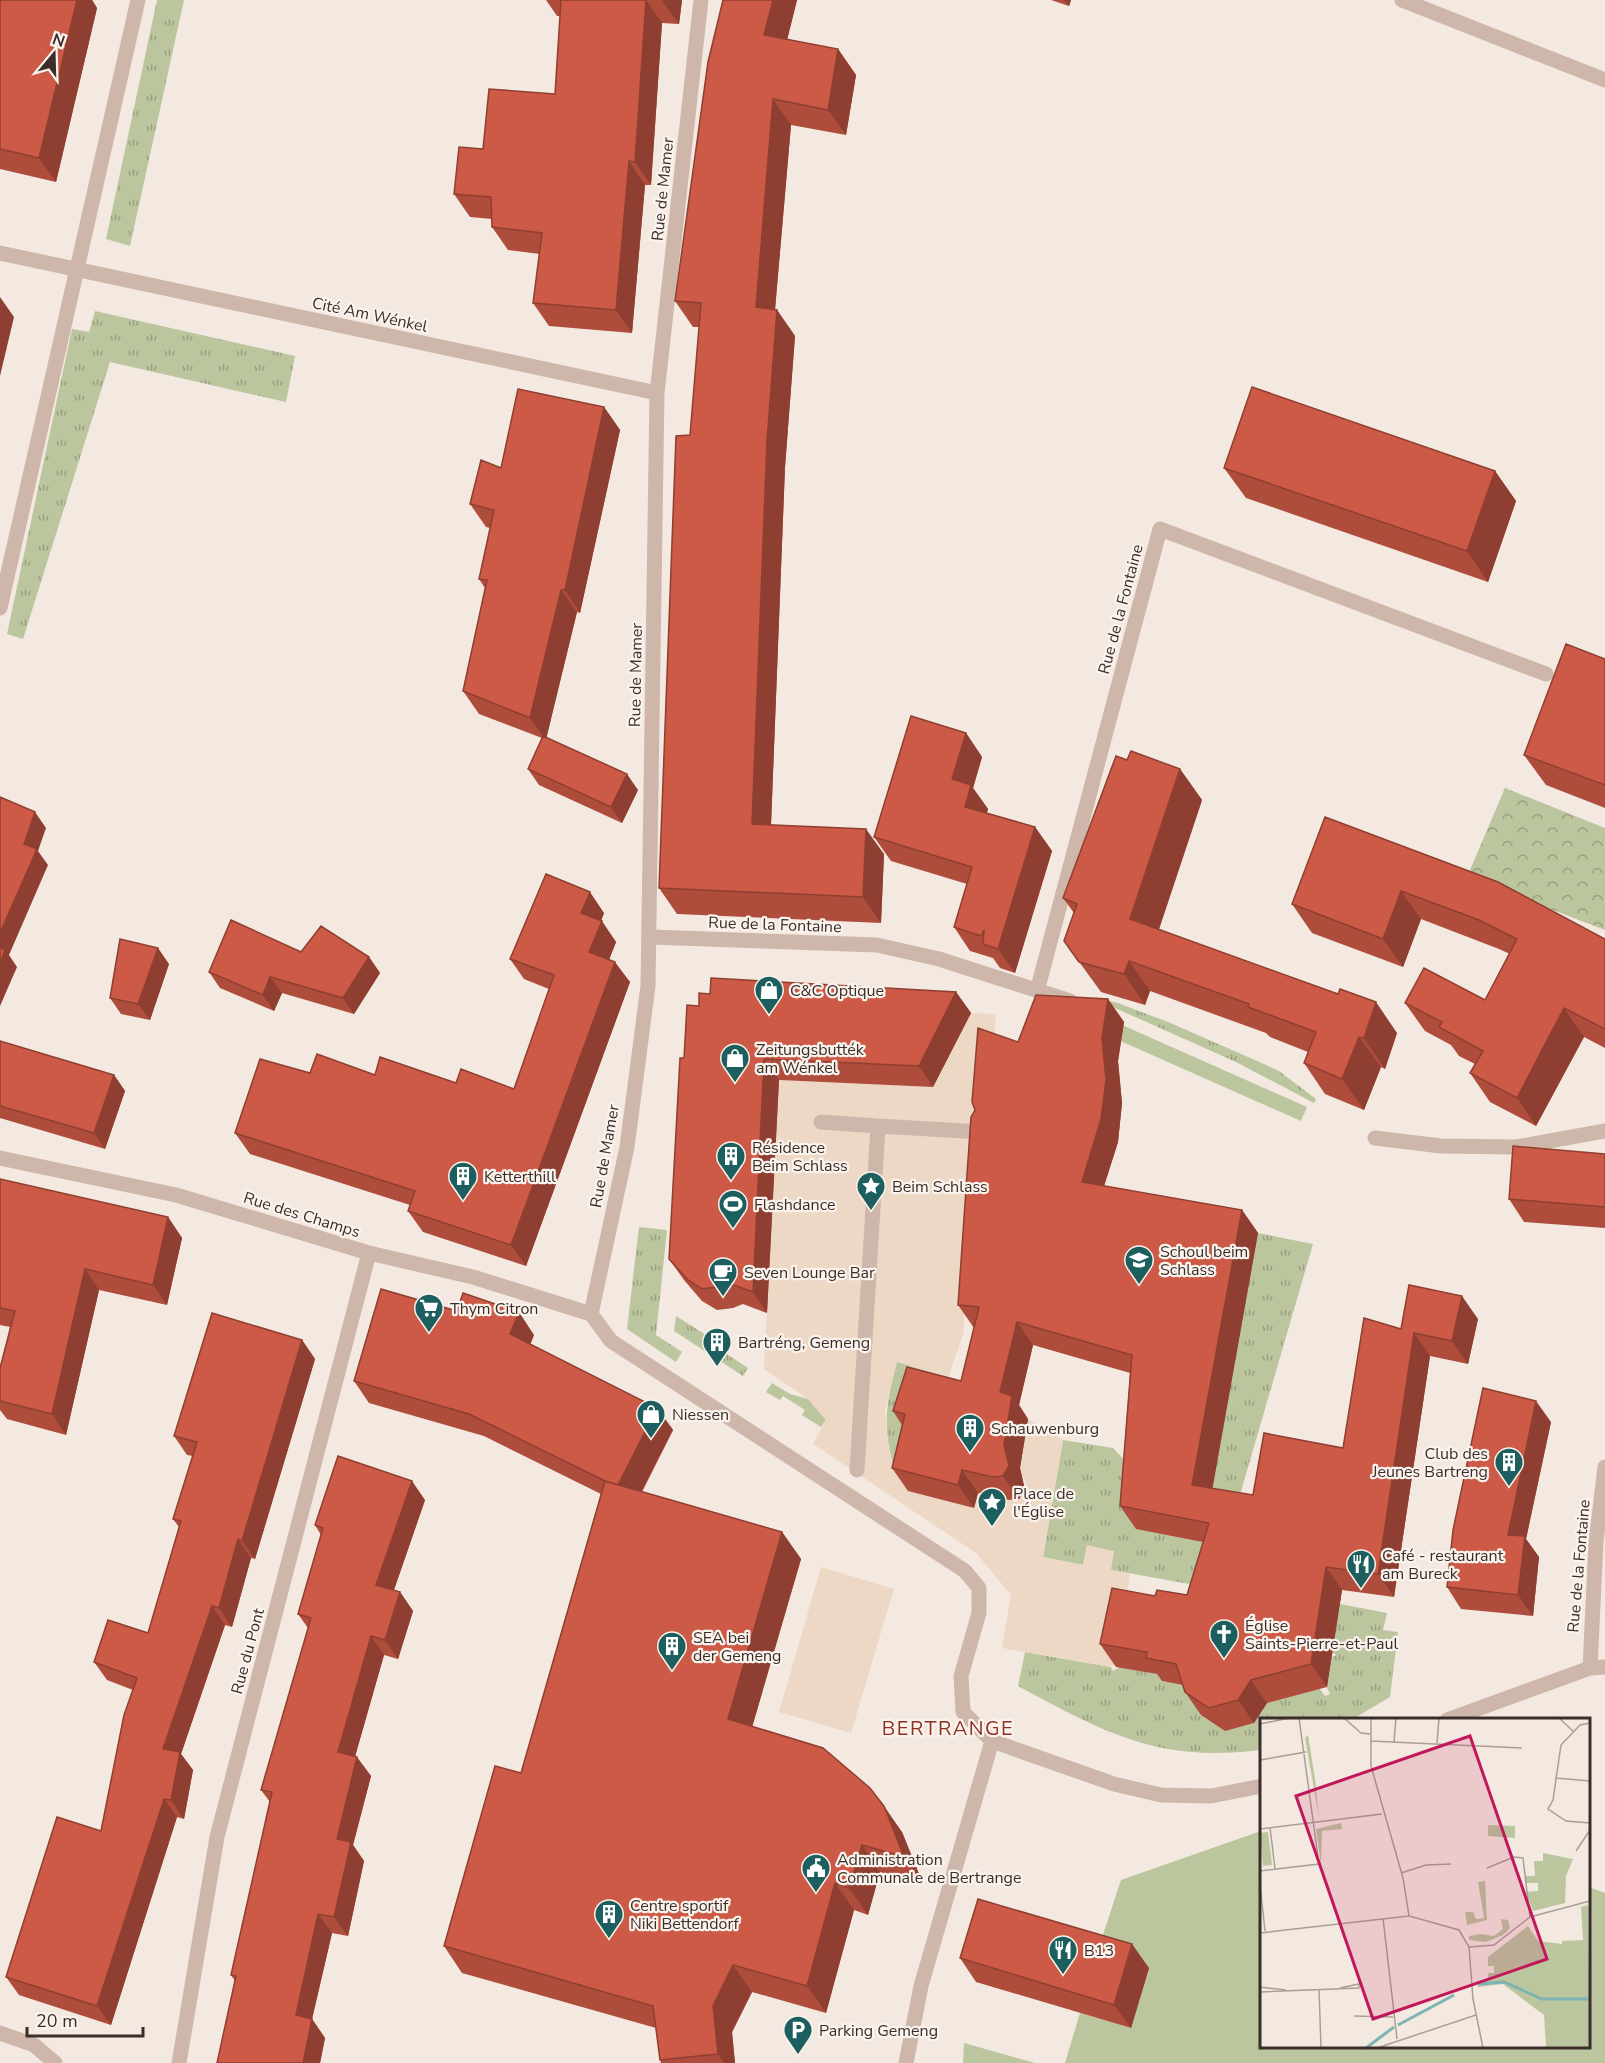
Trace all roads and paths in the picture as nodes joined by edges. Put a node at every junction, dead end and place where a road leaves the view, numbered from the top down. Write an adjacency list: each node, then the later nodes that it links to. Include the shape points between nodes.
1 (138, 0): 6 (street)
2 (701, 0): 7 (street, Rue de Mamer)
3 (1401, 0): 4 (street)
4 (1605, 80)
5 (0, 253): 6 (street, Cité Am Wénkel)
6 (76, 269): 7 (street, Cité Am Wénkel); 8 (street)
7 (657, 393): 10 (street, Rue de Mamer)
8 (0, 608)
9 (1546, 674): 11 (street, Rue de la Fontaine, via 1160,529)
10 (650, 937): 11 (street, Rue de la Fontaine, via 878,945 939,959); 20 (street, Rue de Mamer, via 648,986 627,1147)
11 (1036, 991): 12 (street, Rue de la Fontaine)
12 (1081, 1004)
13 (820, 1122): 14 (street)
14 (878, 1126): 16 (street); 22 (street)
15 (1605, 1131): 17 (street, via 1516,1147 1441,1146)
16 (982, 1132)
17 (1375, 1138)
18 (0, 1158): 19 (street, Rue des Champs, via 176,1195)
19 (369, 1252): 20 (street, Rue des Champs, via 473,1277); 29 (street, Rue du Pont, via 218,1837)
20 (591, 1314): 25 (street, via 611,1341 965,1571 979,1588 979,1612 961,1676 963,1712)
21 (1605, 1467): 23 (street, Rue de la Fontaine, via 1596,1542)
22 (857, 1470)
23 (1597, 1667): 24 (street)
24 (1450, 1718)
25 (992, 1741): 26 (street, via 1114,1784 1161,1795 1210,1796); 30 (street, via 921,1986)
26 (1260, 1786)
27 (0, 2033): 28 (street, via 33,2045)
28 (55, 2063)
29 (179, 2063)
30 (906, 2063)

